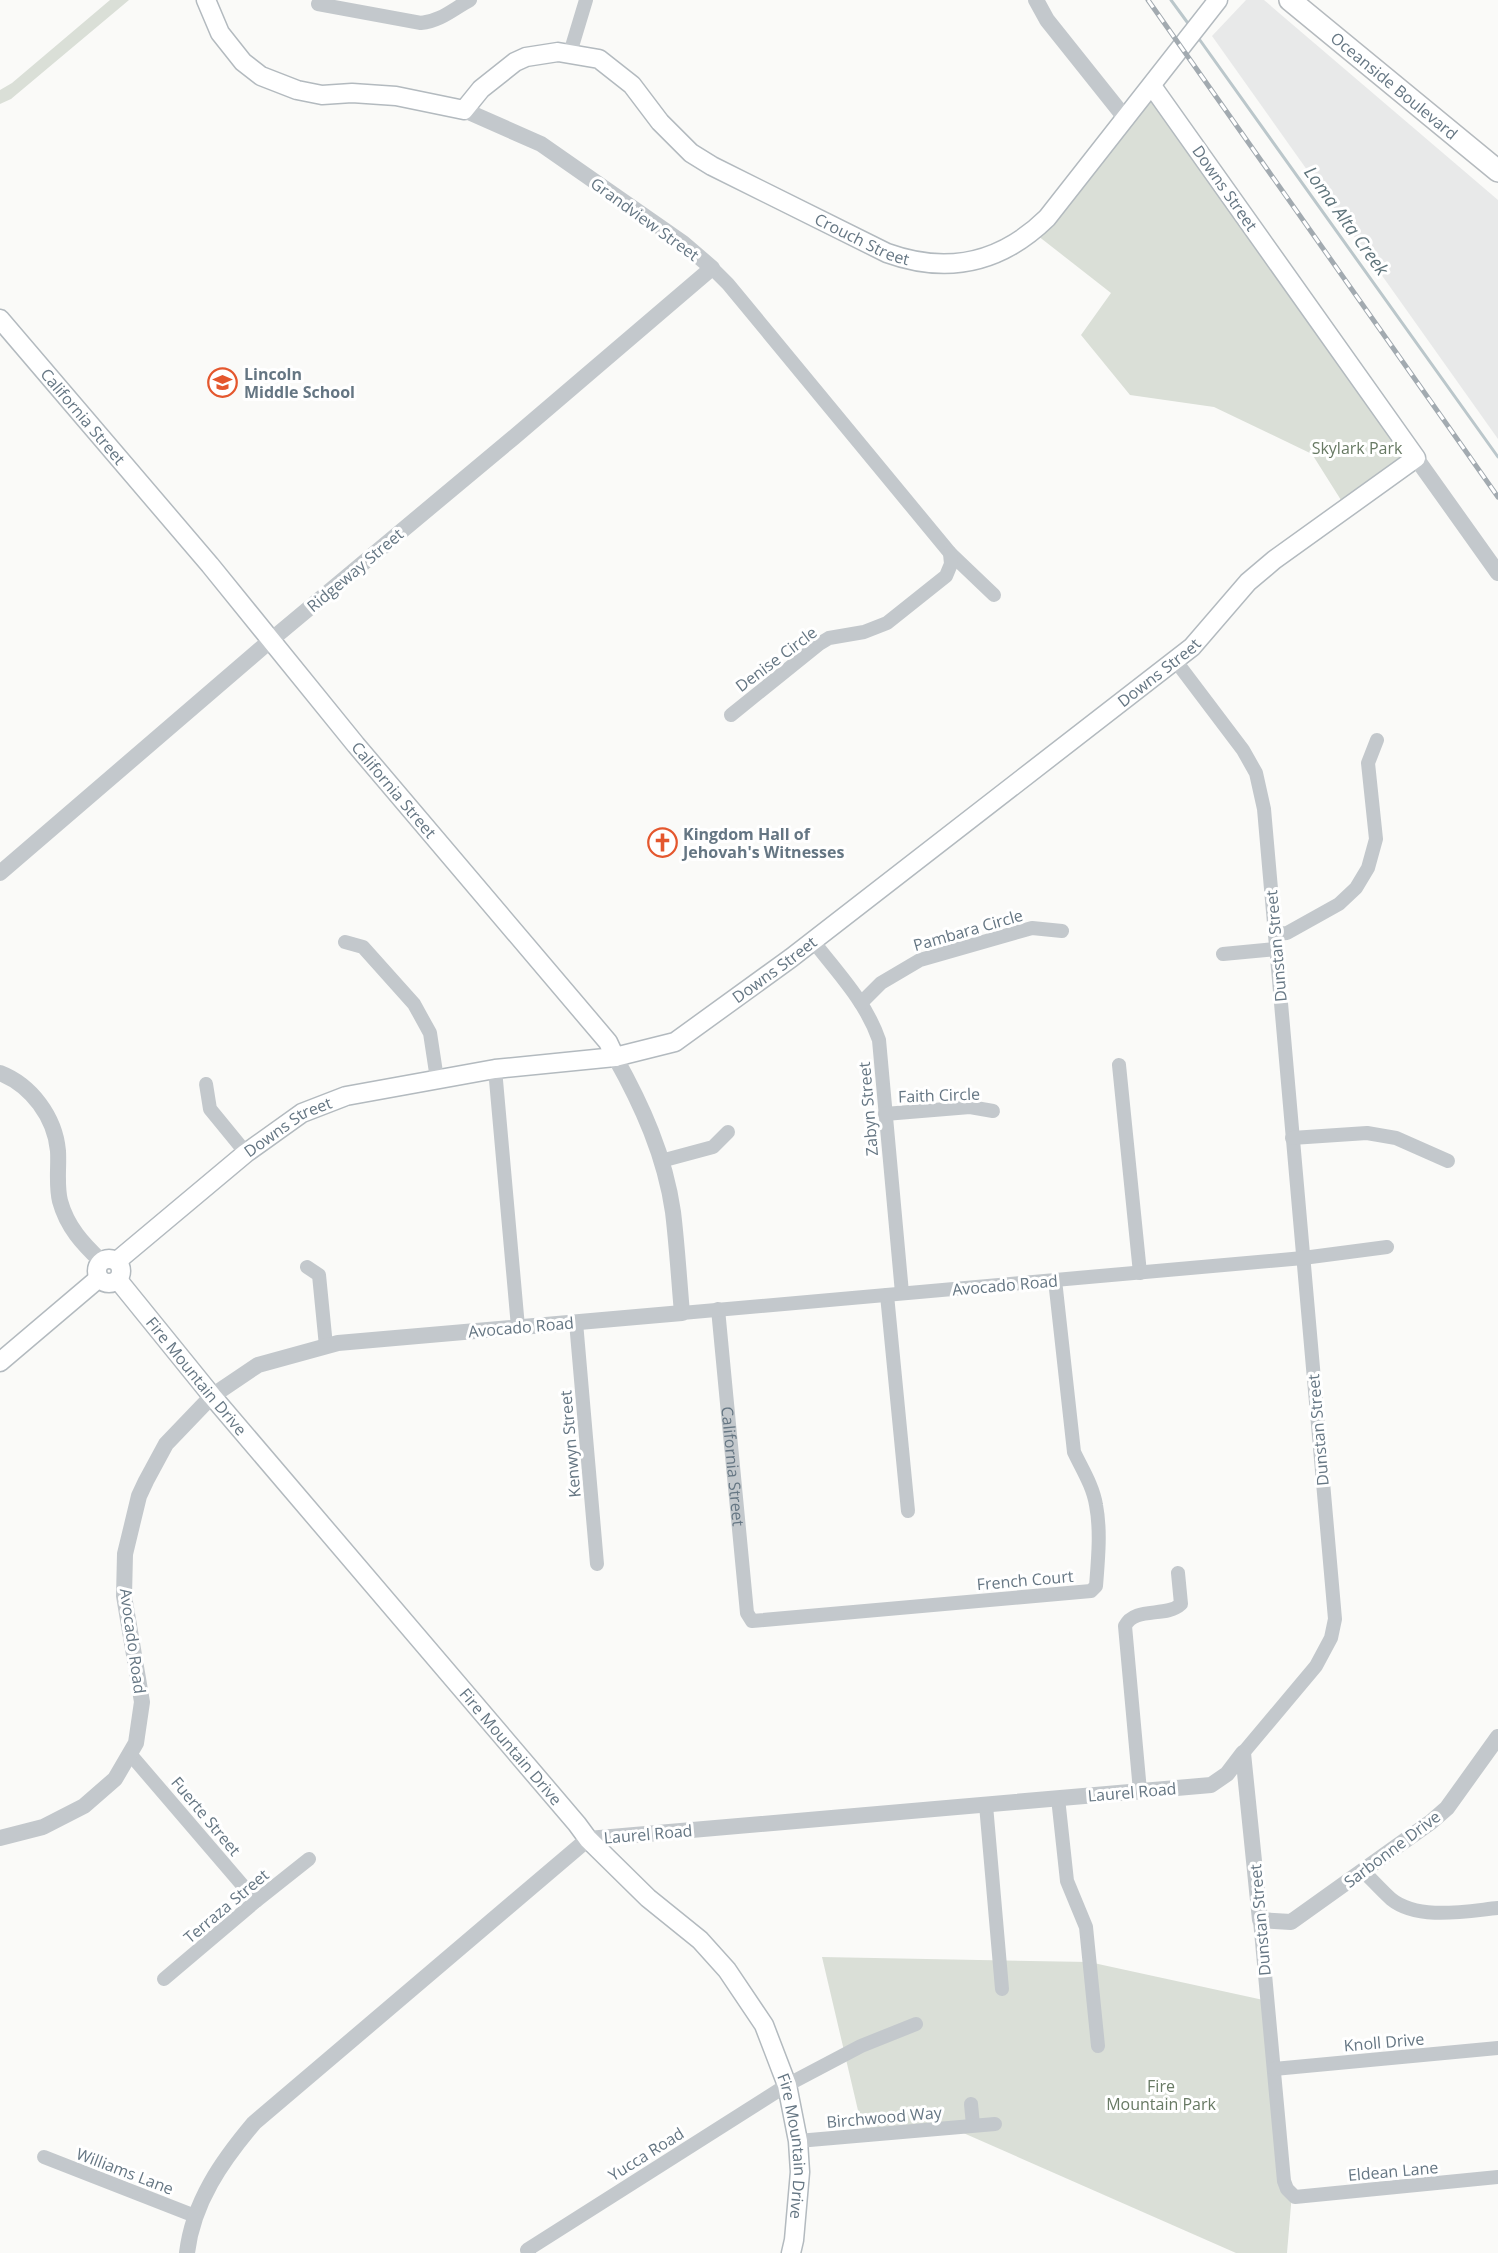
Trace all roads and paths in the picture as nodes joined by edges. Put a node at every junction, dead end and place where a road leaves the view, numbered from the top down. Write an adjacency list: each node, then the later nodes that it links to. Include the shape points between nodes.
1 (206, 0): 10 (main road, Grandview Street, via 219,33 243,62 261,76 322,95 396,96)
2 (470, 0): 7 (street, via 447,16 421,23)
3 (586, 0): 8 (street)
4 (1036, 0): 11 (street, via 1047,20)
5 (1218, 0): 9 (main road, Crouch Street)
6 (1290, 0): 12 (main road, Oceanside Boulevard)
7 (318, 4)
8 (570, 53): 10 (main road, Crouch Street, via 526,57 515,62 481,89); 11 (main road, Crouch Street, via 599,59 632,85 660,122 691,153 712,166 887,253 939,265 995,255 1033,232)
9 (1152, 86): 11 (main road, Crouch Street); 15 (main road, Downs Street)
10 (464, 110): 13 (street, Grandview Street, via 541,144 683,243)
11 (1126, 119)
12 (1498, 171)
13 (712, 268): 16 (street, Grandview Street); 19 (street, Ridgeway Street)
14 (0, 319): 19 (main road, California Street)
15 (1416, 458): 17 (street); 20 (main road, Downs Street, via 1274,560)
16 (950, 553): 18 (street, Grandview Street); 21 (street, Denise Circle, via 946,576 887,623 829,638)
17 (1498, 573)
18 (994, 595)
19 (271, 640): 23 (street, Ridgeway Street); 30 (main road, California Street, via 608,1042)
20 (1175, 660): 25 (main road, Downs Street); 27 (street, Dunstan Street, via 1256,773 1264,810)
21 (731, 715)
22 (1377, 740): 27 (street, via 1368,763 1376,839 1368,868 1356,888 1339,904)
23 (0, 873)
24 (1062, 931): 29 (street, Pambara Circle, via 1032,928 920,960 881,982)
25 (813, 941): 29 (street, Zabyn Street); 30 (main road, Downs Street, via 675,1042)
26 (345, 942): 34 (street, via 363,947 414,1004 430,1033)
27 (1276, 942): 28 (street); 39 (street, Dunstan Street)
28 (1223, 954)
29 (861, 1003): 37 (street, Zabyn Street, via 879,1040)
30 (615, 1057): 32 (main road, Downs Street); 41 (street, California Street)
31 (1119, 1065): 47 (street)
32 (495, 1069): 34 (main road, Downs Street); 54 (street)
33 (0, 1073): 45 (street, via 30,1091 40,1104 58,1149 60,1201 78,1239)
34 (437, 1079): 40 (main road, Downs Street, via 346,1096 302,1113)
35 (206, 1084): 40 (street, via 210,1109)
36 (993, 1111): 37 (street, Faith Circle, via 970,1107)
37 (885, 1114): 49 (street, Zabyn Street)
38 (728, 1132): 41 (street, via 713,1147)
39 (1292, 1138): 42 (street, via 1367,1133 1396,1138); 44 (street, Dunstan Street)
40 (246, 1154): 45 (main road, Downs Street)
41 (662, 1161): 52 (street, California Street, via 673,1211)
42 (1448, 1161)
43 (1387, 1247): 44 (street, Avocado Road)
44 (1303, 1258): 47 (street, Avocado Road); 63 (street, Dunstan Street, via 1335,1619 1331,1638 1316,1666)
45 (106, 1267): 56 (main road, Downs Street); 57 (main road, Fire Mountain Drive, via 110,1283 118,1280)
46 (308, 1267): 55 (street, via 319,1275)
47 (1140, 1273): 48 (street, Avocado Road)
48 (1055, 1280): 49 (street, Avocado Road); 61 (street, French Court, via 1074,1452 1096,1504 1096,1586 1091,1591)
49 (902, 1293): 50 (street, Avocado Road)
50 (887, 1295): 51 (street, Avocado Road); 58 (street)
51 (718, 1310): 52 (street, Avocado Road); 61 (street, California Street, via 747,1613)
52 (682, 1313): 53 (street, Avocado Road)
53 (576, 1322): 54 (street, Avocado Road); 59 (street, Kenwyn Street)
54 (518, 1327): 55 (street, Avocado Road)
55 (326, 1346): 57 (street, Avocado Road, via 258,1365)
56 (0, 1362)
57 (212, 1396): 64 (street, Avocado Road, via 166,1444 140,1496 125,1554 124,1596 142,1702 136,1743); 69 (main road, Fire Mountain Drive)
58 (908, 1511)
59 (597, 1564)
60 (1178, 1573): 65 (street, via 1181,1604 1174,1610 1136,1615 1125,1626)
61 (752, 1621)
62 (1496, 1743): 71 (street, Sarbonne Drive, via 1440,1815)
63 (1243, 1753): 65 (street, Laurel Road, via 1227,1774 1210,1785); 74 (street, Dunstan Street)
64 (130, 1754): 68 (street, Avocado Road, via 115,1779 84,1806 43,1827); 72 (street, Fuerte Street)
65 (1140, 1791): 66 (street, Laurel Road)
66 (1058, 1798): 67 (street, Laurel Road); 78 (street, via 1067,1881 1086,1928)
67 (986, 1805): 69 (street, Laurel Road); 76 (street)
68 (0, 1838)
69 (588, 1839): 81 (main road, Fire Mountain Drive, via 648,1898 700,1940 727,1970 764,2025); 89 (street, Laurel Road, via 254,2122 210,2182)
70 (309, 1859): 72 (street, Terraza Street)
71 (1364, 1872): 73 (street, via 1393,1901 1408,1907 1432,1913); 74 (street, Sarbonne Drive, via 1291,1922)
72 (256, 1901): 75 (street, Terraza Street)
73 (1498, 1908)
74 (1260, 1920): 80 (street, Dunstan Street)
75 (164, 1979)
76 (1002, 1989)
77 (916, 2024): 81 (street, Yucca Road, via 861,2046)
78 (1098, 2046)
79 (1498, 2048): 80 (street, Knoll Drive)
80 (1274, 2069): 88 (street, Dunstan Street, via 1284,2181)
81 (787, 2085): 85 (main road, Fire Mountain Drive); 91 (street, Yucca Road, via 527,2250)
82 (970, 2104): 84 (street)
83 (995, 2124): 84 (street, Birchwood Way)
84 (973, 2126): 85 (street, Birchwood Way)
85 (798, 2141): 92 (main road, Fire Mountain Drive, via 800,2172)
86 (44, 2157): 89 (street, Williams Lane)
87 (1498, 2177): 88 (street, Eldean Lane, via 1295,2197)
88 (1291, 2193)
89 (195, 2216): 90 (street, Laurel Road)
90 (187, 2253)
91 (529, 2253)
92 (791, 2253)

